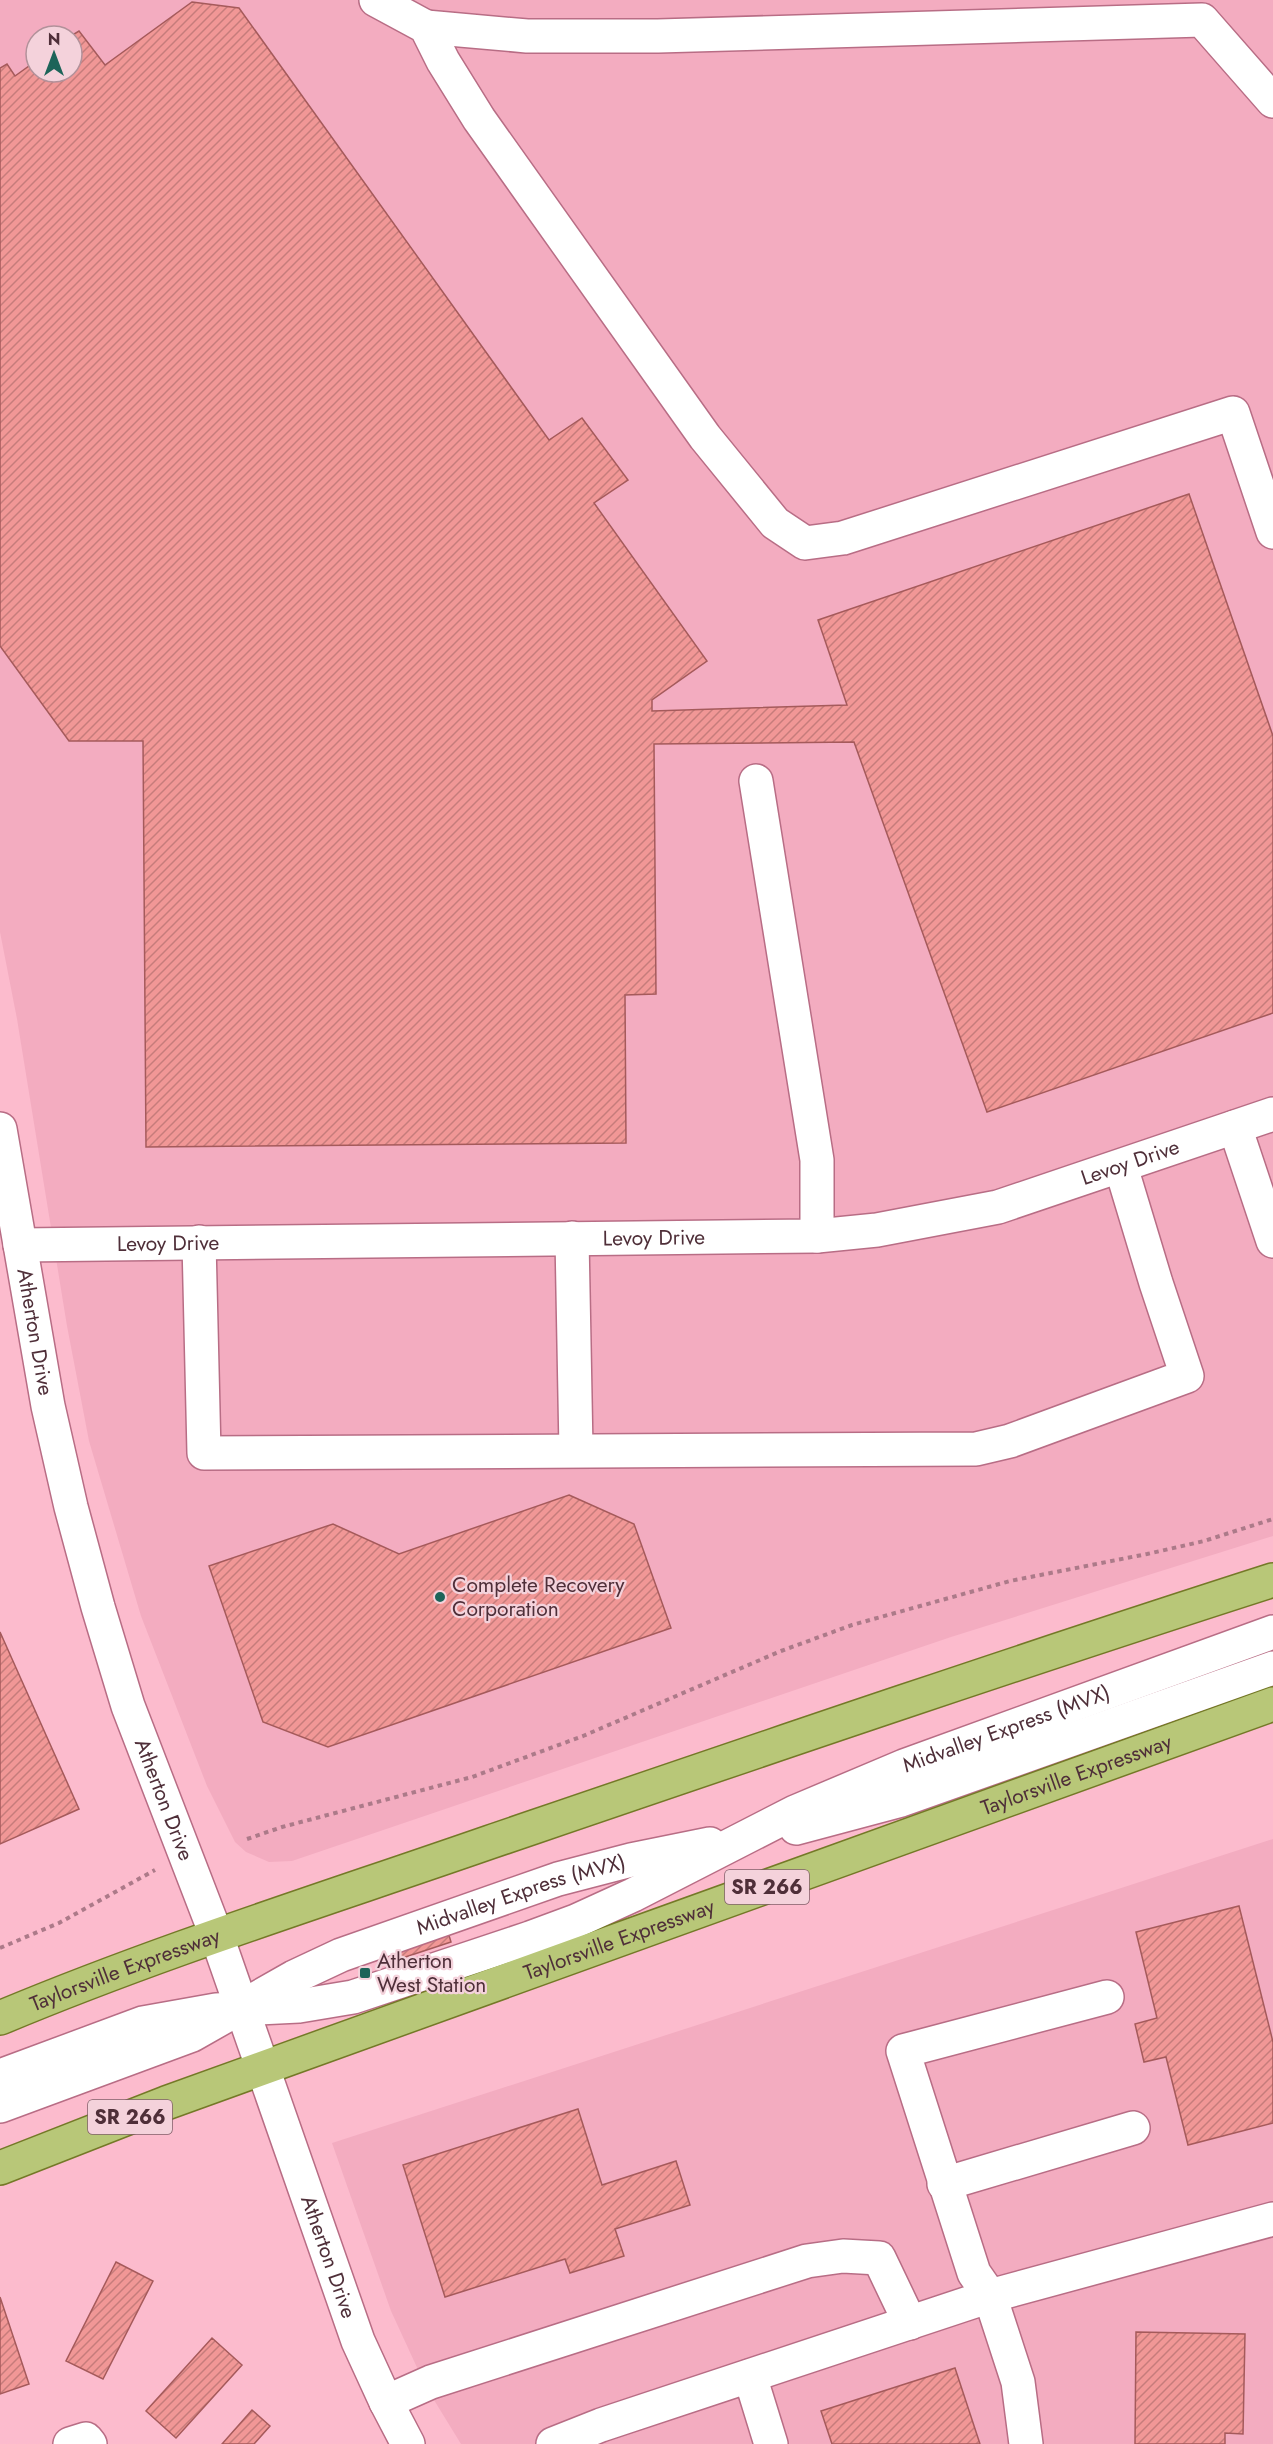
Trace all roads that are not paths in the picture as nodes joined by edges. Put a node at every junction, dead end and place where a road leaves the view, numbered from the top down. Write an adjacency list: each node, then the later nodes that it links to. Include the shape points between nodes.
1 (376, 0): 2 (street)
2 (426, 27): 3 (street, via 527,36 658,36 1202,20); 4 (street, via 479,119 705,437 775,523 805,543 843,538 1233,413)
3 (1273, 101)
4 (1273, 532)
5 (756, 781): 10 (street, via 817,1160)
6 (1273, 1114): 7 (street, Levoy Drive)
7 (1235, 1127): 9 (street, Levoy Drive); 12 (street)
8 (0, 1135): 14 (street, Atherton Drive)
9 (1121, 1167): 10 (street, Levoy Drive, via 998,1207 877,1230); 15 (street, via 1187,1376 1010,1441 976,1449)
10 (817, 1236): 11 (street, Levoy Drive)
11 (572, 1238): 13 (street, Levoy Drive); 15 (street)
12 (1273, 1241)
13 (199, 1242): 14 (street, Levoy Drive); 15 (street, via 204,1453)
14 (20, 1245): 21 (street, Atherton Drive, via 48,1406 98,1607 128,1706)
15 (576, 1450)
16 (1273, 1580): 21 (main road, Taylorsville Expressway, via 888,1706)
17 (1273, 1632): 20 (street, Midvalley Express (MVX), via 904,1766)
18 (1273, 1668): 20 (street, Midvalley Express (MVX), via 901,1800 815,1824)
19 (1273, 1704): 25 (main road, Taylorsville Expressway / SR 266)
20 (746, 1837): 23 (street, Midvalley Express (MVX), via 558,1878 341,1955); 23 (street, Midvalley Express (MVX), via 633,1895 519,1942 353,1997 299,2006)
21 (217, 1937): 23 (street, Atherton Drive); 24 (main road, Taylorsville Expressway)
22 (1107, 1996): 30 (street, via 903,2052)
23 (241, 2008): 25 (street, Atherton Drive); 26 (street, Midvalley Express (MVX), via 143,2023); 27 (street, Midvalley Express (MVX), via 172,2043)
24 (0, 2018)
25 (262, 2070): 29 (main road, Taylorsville Expressway / SR 266); 35 (street, Atherton Drive, via 358,2341)
26 (0, 2076)
27 (0, 2106)
28 (1133, 2128): 30 (street)
29 (0, 2168)
30 (944, 2184): 32 (street, via 974,2272)
31 (1273, 2219): 32 (street)
32 (990, 2296): 33 (street); 40 (street, via 1018,2382)
33 (910, 2323): 34 (street); 35 (street, via 879,2258 843,2256 807,2261 452,2375)
34 (750, 2376): 36 (street); 39 (street)
35 (386, 2402): 37 (street, Atherton Drive)
36 (603, 2434): 38 (street)
37 (408, 2444)
38 (553, 2444)
39 (771, 2444)
40 (1026, 2444)

